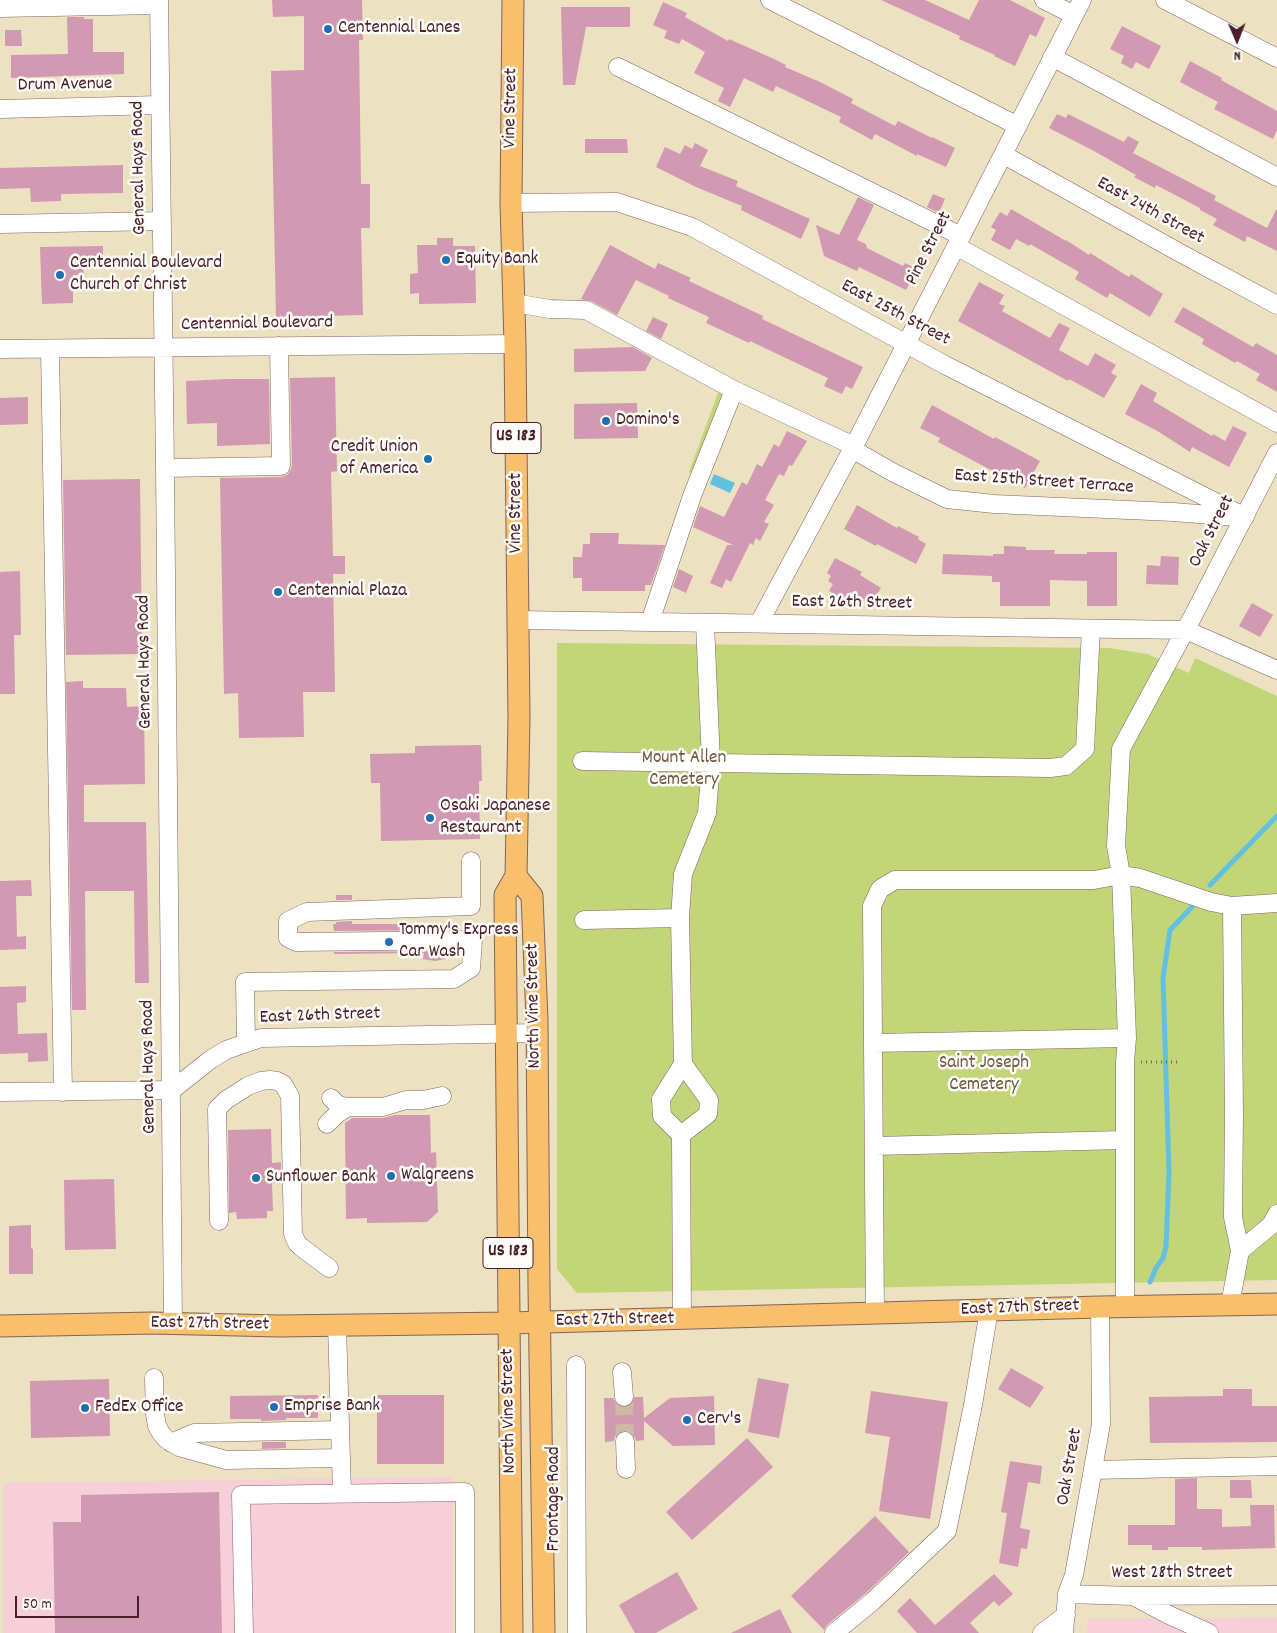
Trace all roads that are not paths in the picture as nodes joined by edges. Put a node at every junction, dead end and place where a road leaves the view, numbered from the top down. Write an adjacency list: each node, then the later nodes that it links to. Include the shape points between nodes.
1 (513, 0): 16 (main road, Vine Street / US 183)
2 (770, 0): 13 (street)
3 (1044, 0): 6 (street)
4 (1165, 0): 9 (street)
5 (159, 2): 7 (street); 11 (street, General Hays Road)
6 (1078, 7): 8 (street, Pine Street)
7 (0, 8)
8 (1052, 57): 13 (street, Pine Street); 15 (street)
9 (1277, 58)
10 (618, 68): 19 (street)
11 (160, 105): 12 (street, Drum Avenue); 17 (street, General Hays Road)
12 (0, 109)
13 (1018, 126): 14 (street, Pine Street)
14 (1004, 155): 19 (street, Pine Street); 21 (street, East 24th Street)
15 (1277, 177)
16 (511, 203): 20 (main road, Vine Street / US 183); 22 (street, East 25th Street, via 617,202 692,227)
17 (162, 221): 18 (street); 25 (street, General Hays Road)
18 (0, 224)
19 (958, 241): 22 (street, Pine Street); 29 (street)
20 (514, 303): 23 (main road, Vine Street / US 183); 28 (street, East 25th Street Terrace, via 586,310)
21 (1277, 304)
22 (906, 343): 30 (street, Pine Street); 33 (street, East 25th Street)
23 (515, 344): 24 (street, Centennial Boulevard); 34 (main road, Vine Street / US 183)
24 (279, 346): 25 (street, Centennial Boulevard); 32 (street, via 281,466)
25 (164, 348): 27 (street, Centennial Boulevard); 32 (street, General Hays Road)
26 (0, 349): 27 (street, Centennial Boulevard)
27 (50, 349): 58 (street)
28 (734, 390): 30 (street, East 25th Street Terrace); 35 (street, via 692,496)
29 (1277, 423)
30 (853, 447): 33 (street, East 25th Street Terrace, via 894,473 947,499); 37 (street, Pine Street)
31 (1277, 453): 33 (street, Oak Street)
32 (165, 468): 56 (street, General Hays Road)
33 (1244, 517): 39 (street, Oak Street)
34 (518, 620): 35 (street, East 26th Street); 45 (main road, Vine Street / US 183)
35 (650, 622): 36 (street, East 26th Street)
36 (705, 623): 37 (street, East 26th Street); 42 (street)
37 (759, 623): 38 (street, East 26th Street)
38 (1091, 628): 39 (street, East 26th Street); 42 (street, via 1085,749 1066,766)
39 (1186, 630): 40 (street); 44 (street, Oak Street, via 1121,749 1116,846)
40 (1276, 666)
41 (582, 761): 42 (street)
42 (711, 762): 48 (street, via 706,813 683,874)
43 (471, 861): 53 (street, via 471,906 308,912 288,921 288,938 296,942 473,940 471,968 454,979 245,982)
44 (1121, 875): 47 (street); 52 (street, Oak Street); 54 (street, via 1094,880 896,880 880,889 872,906)
45 (516, 876): 50 (main road, North Vine Street / US 183, via 505,895); 51 (main road, North Vine Street / US 183, via 532,896)
46 (1277, 903): 47 (street)
47 (1232, 906): 68 (street, via 1233,1216)
48 (680, 918): 49 (street); 55 (street)
49 (584, 920)
50 (506, 1033): 51 (street, East 26th Street); 53 (street, East 26th Street, via 278,1036); 78 (main road, North Vine Street / US 183)
51 (537, 1033): 77 (main road, North Vine Street / US 183)
52 (1126, 1038): 54 (street); 64 (street, Oak Street)
53 (246, 1042): 56 (street, East 26th Street, via 210,1060)
54 (874, 1043): 65 (street)
55 (683, 1064): 63 (street, via 661,1099 662,1116); 63 (street, via 708,1100 708,1114)
56 (172, 1090): 58 (street); 79 (street, General Hays Road)
57 (0, 1092): 58 (street)
58 (63, 1092)
59 (442, 1096): 61 (street, via 406,1100 383,1107)
60 (331, 1098): 61 (street)
61 (348, 1108): 62 (street)
62 (327, 1124)
63 (681, 1135): 76 (street)
64 (1125, 1140): 65 (street); 72 (street, Oak Street)
65 (874, 1146): 75 (street)
66 (1277, 1214): 68 (street, via 1271,1225)
67 (218, 1221): 69 (street, via 217,1110 248,1086 261,1081 277,1081 283,1084 290,1096 293,1234 301,1247)
68 (1240, 1252): 71 (street)
69 (329, 1268)
70 (1277, 1304): 71 (main road, East 27th Street)
71 (1230, 1305): 72 (main road, East 27th Street)
72 (1125, 1306): 73 (main road, East 27th Street)
73 (1100, 1307): 74 (main road, East 27th Street); 91 (street, Oak Street, via 1101,1424)
74 (989, 1310): 75 (main road, East 27th Street); 102 (street, via 947,1531)
75 (875, 1314): 76 (main road, East 27th Street)
76 (682, 1319): 77 (main road, East 27th Street)
77 (539, 1322): 78 (main road, East 27th Street); 100 (main road, North Vine Street / US 183)
78 (509, 1323): 80 (main road, East 27th Street); 99 (main road, North Vine Street / US 183)
79 (173, 1324): 80 (main road, East 27th Street); 81 (main road, East 27th Street)
80 (337, 1325): 88 (street)
81 (0, 1326)
82 (576, 1365): 101 (street, Frontage Road)
83 (622, 1372): 85 (street)
84 (154, 1378): 87 (street, via 157,1426)
85 (624, 1398)
86 (625, 1441): 90 (street)
87 (171, 1443): 88 (street); 88 (street, via 188,1451 226,1460)
88 (340, 1444): 92 (street)
89 (1277, 1466): 91 (street)
90 (626, 1469)
91 (1093, 1470): 93 (street, Oak Street, via 1074,1575)
92 (342, 1493): 97 (street, via 241,1495); 98 (street, via 465,1492)
93 (1067, 1594): 95 (street, West 28th Street); 96 (street, Oak Street)
94 (1277, 1595): 95 (street, West 28th Street)
95 (1134, 1596): 105 (street)
96 (1066, 1615): 103 (street); 104 (street, Oak Street)
97 (244, 1633)
98 (465, 1633)
99 (512, 1633)
100 (544, 1633)
101 (578, 1633)
102 (834, 1633)
103 (1042, 1633)
104 (1064, 1633)
105 (1209, 1633)

